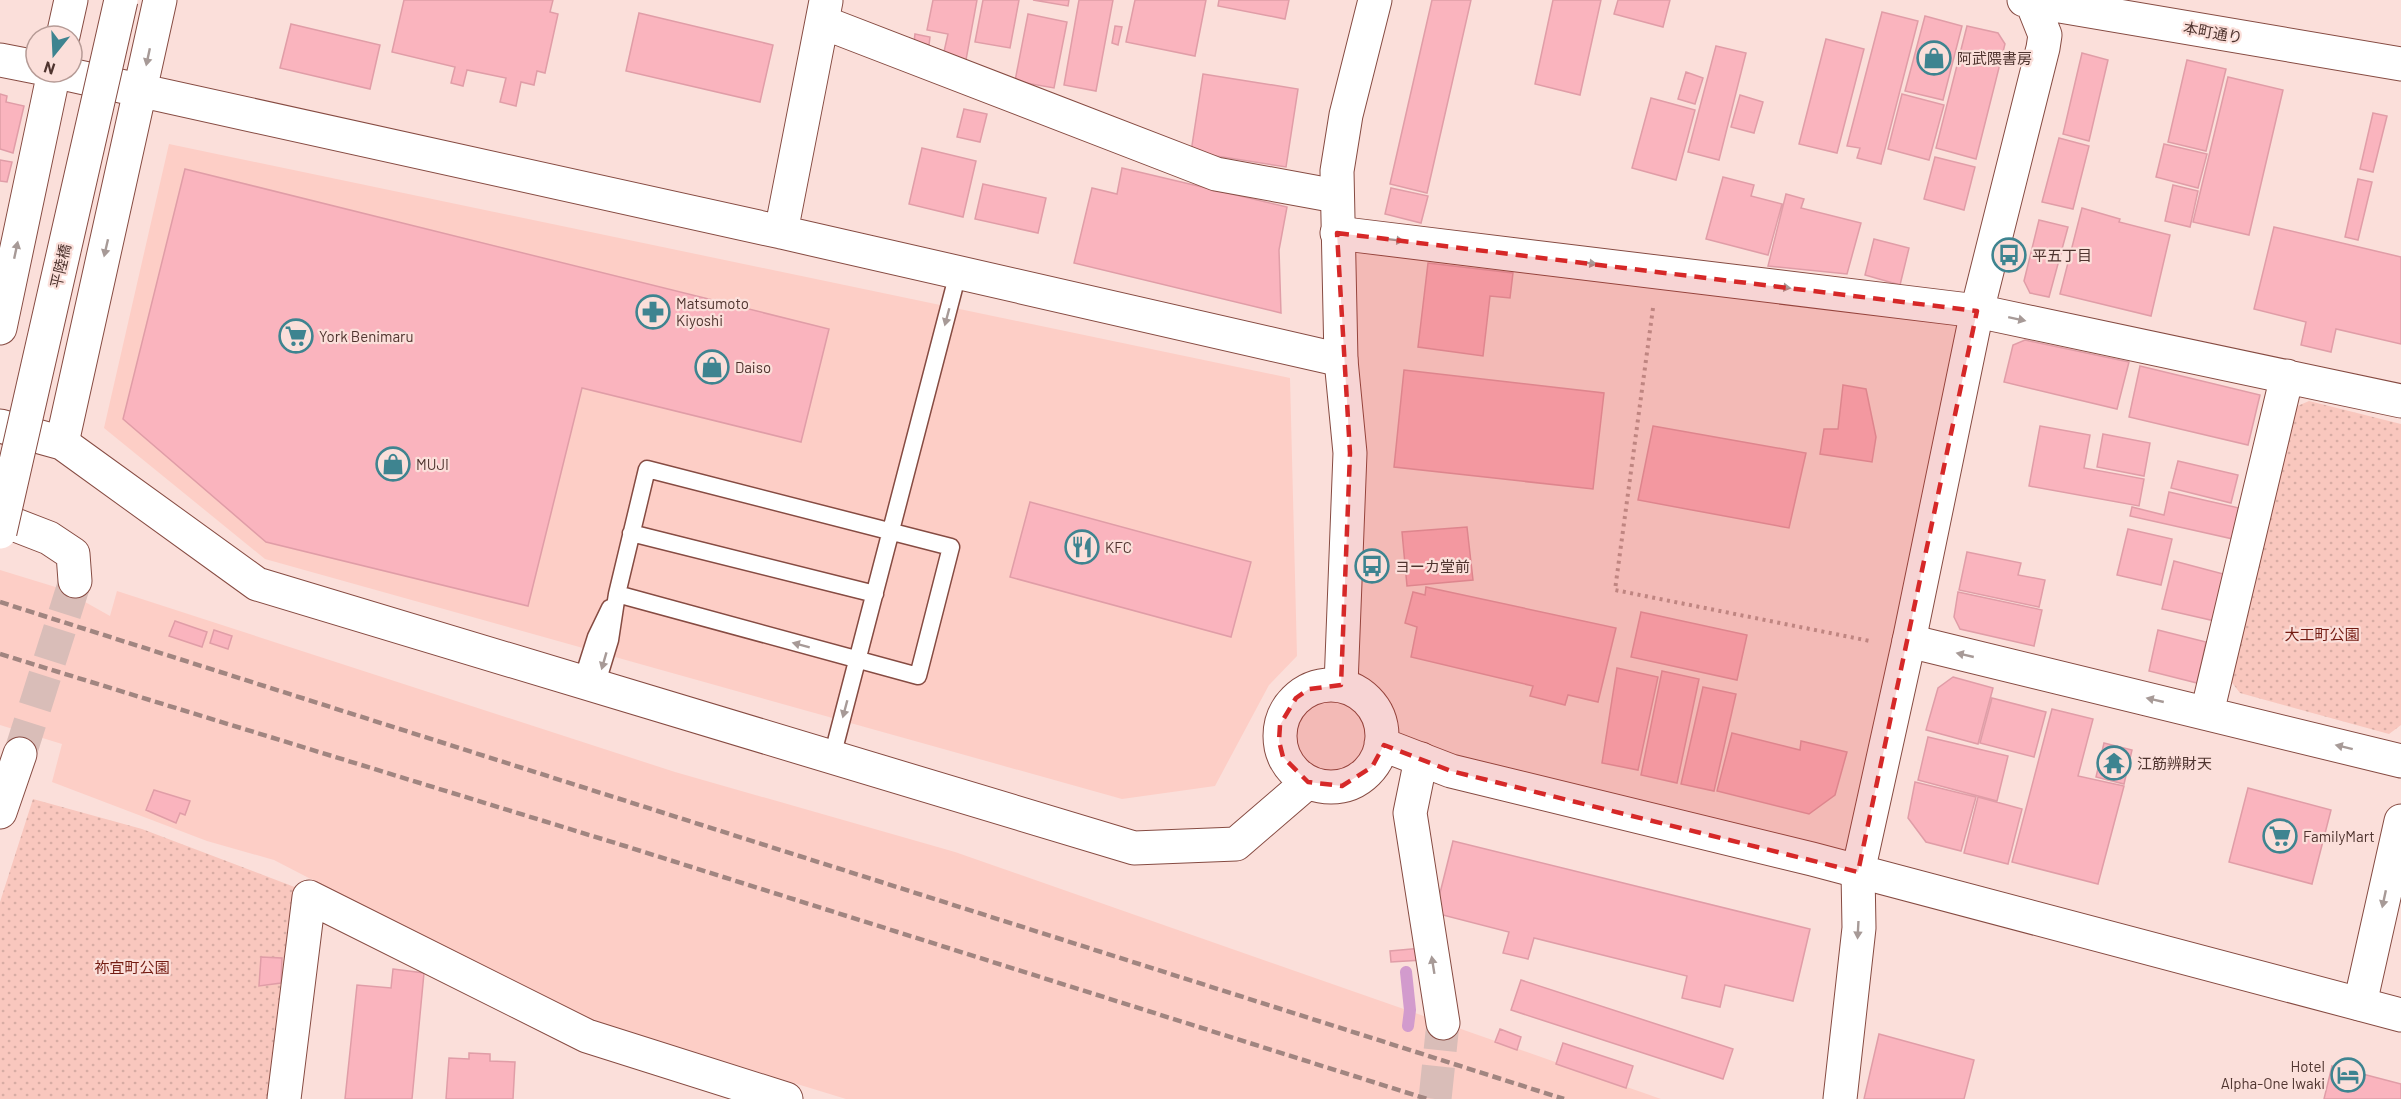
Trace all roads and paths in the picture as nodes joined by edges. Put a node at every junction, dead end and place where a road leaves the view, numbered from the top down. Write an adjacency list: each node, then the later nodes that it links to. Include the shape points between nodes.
1 (72, 0): 7 (street)
2 (121, 0): 27 (street, 平陸橋, bridge)
3 (160, 0): 13 (street, one-way to 13)
4 (1375, 0): 14 (street, via 1346,115)
5 (2029, 0): 9 (street, 本町通り); 19 (street, via 2045,35)
6 (824, 11): 14 (street, via 1216,174); 15 (street)
7 (66, 24)
8 (0, 60): 10 (street)
9 (2401, 64)
10 (24, 65)
11 (84, 78): 13 (street)
12 (52, 84): 20 (street, one-way to 12)
13 (141, 91): 15 (street); 25 (street, one-way to 25)
14 (1336, 196): 16 (street)
15 (781, 232): 18 (street)
16 (1337, 233): 17 (street, one-way to 17); 21 (street)
17 (1658, 272): 19 (street, one-way to 19); 33 (path, via 1615,590 1885,644)
18 (958, 273): 21 (street); 28 (lane, one-way to 28)
19 (1977, 311): 22 (street, one-way to 22); 33 (street)
20 (0, 328)
21 (1341, 360): 36 (street, via 1350,453)
22 (2287, 376): 23 (street); 37 (street)
23 (2401, 401)
24 (0, 426): 25 (street)
25 (62, 443): 35 (street, via 257,584)
26 (0, 519): 30 (street, via 49,538 73,554)
27 (0, 532)
28 (891, 532): 29 (lane, via 647,469); 32 (lane); 34 (lane, via 951,547 918,676)
29 (631, 533): 31 (lane); 32 (lane)
30 (75, 581)
31 (617, 594): 34 (lane, one-way to 31); 35 (lane, via 596,637)
32 (875, 594): 34 (lane)
33 (1910, 641): 37 (street, one-way to 33); 46 (street)
34 (858, 661): 40 (lane, one-way to 40)
35 (589, 683): 40 (street)
36 (1341, 685): 38 (street, via 1369,702 1378,718); 43 (street, via 1309,689 1291,704 1280,725 1283,757)
37 (2207, 713): 42 (street, one-way to 37)
38 (1381, 744): 41 (street); 43 (street, via 1372,767 1358,780 1325,787)
39 (20, 754): 44 (street)
40 (832, 757): 43 (street, via 1134,848 1236,844)
41 (1421, 759): 46 (street, via 1451,771); 49 (street, one-way to 41, via 1410,813)
42 (2401, 761)
43 (1308, 782)
44 (0, 812)
45 (2401, 821): 47 (street, one-way to 47)
46 (1858, 872): 47 (street); 52 (street, one-way to 52, via 1859,928)
47 (2360, 1004): 48 (street)
48 (2401, 1015)
49 (1443, 1023)
50 (284, 1099): 51 (street, via 309,897 587,1036)
51 (786, 1099)
52 (1840, 1099)

